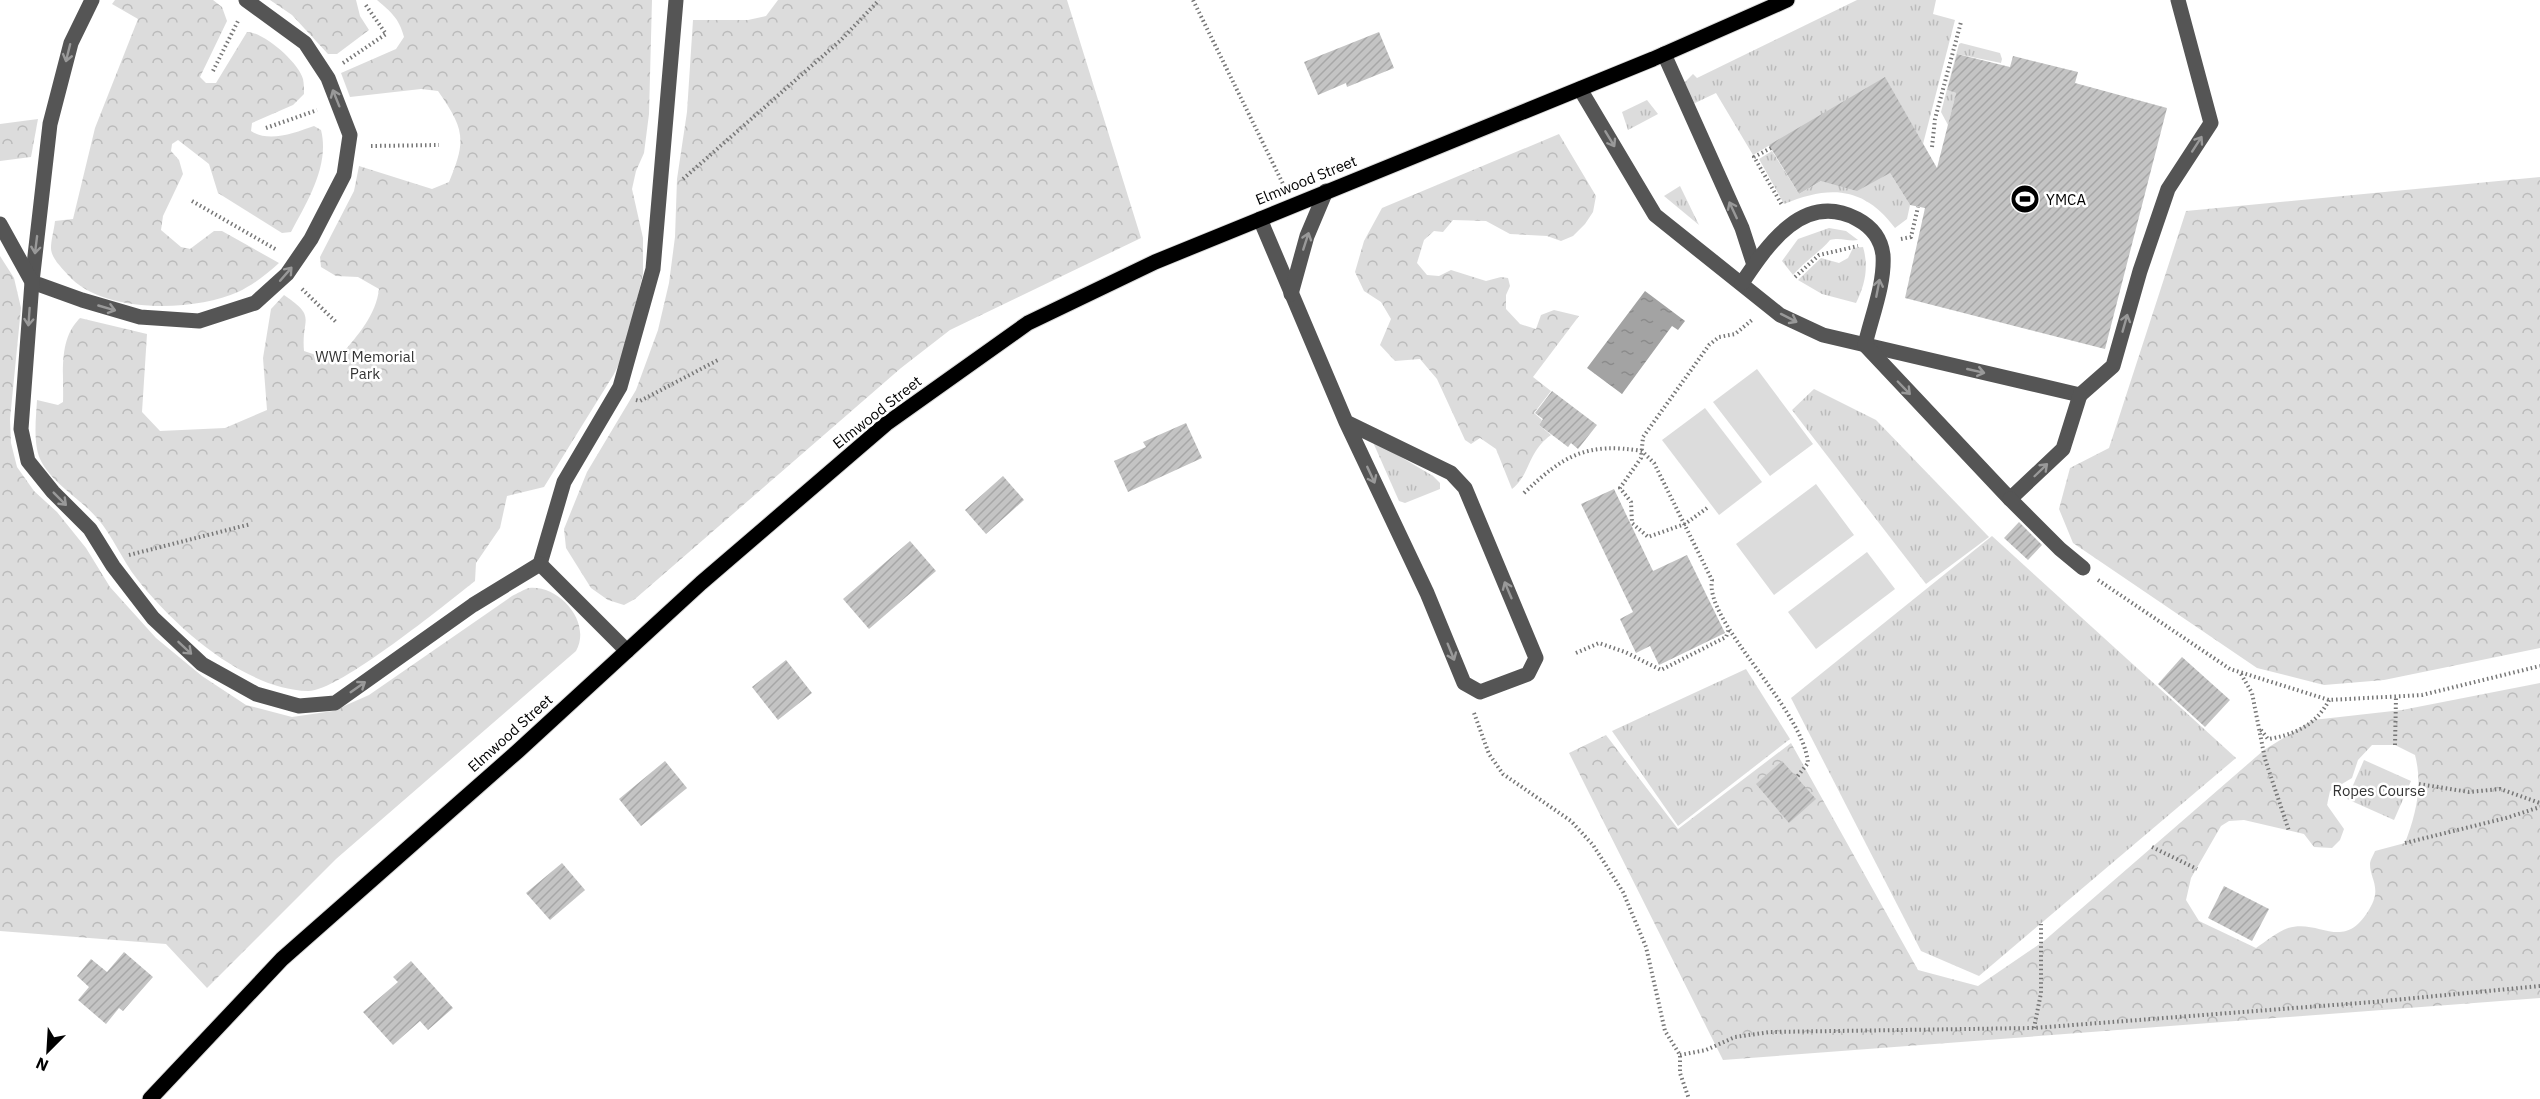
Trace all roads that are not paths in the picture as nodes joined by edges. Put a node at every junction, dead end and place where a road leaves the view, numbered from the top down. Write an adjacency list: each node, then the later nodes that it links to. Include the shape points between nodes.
1 (92, 0): 12 (lane, one-way to 12, via 71,42 50,124)
2 (676, 0): 19 (lane, via 653,269 620,387 564,482)
3 (1787, 0): 6 (main road, Elmwood Street)
4 (2178, 0): 16 (lane, one-way to 4, via 2113,366 2168,189 2211,123)
5 (247, 1): 12 (lane, one-way to 5, via 140,317 199,321 255,303 291,268 311,239 344,175 350,135 325,75 305,43)
6 (1664, 54): 7 (main road, Elmwood Street); 11 (lane, one-way to 6, via 1742,228)
7 (1580, 89): 8 (main road, Elmwood Street); 13 (lane, one-way to 13, via 1655,215)
8 (1326, 191): 9 (main road, Elmwood Street); 14 (lane, one-way to 8, via 1307,236)
9 (1260, 219): 14 (lane); 21 (main road, Elmwood Street, via 1155,262 1028,323 886,424)
10 (0, 224): 12 (lane)
11 (1754, 265): 13 (lane); 15 (lane, one-way to 11, via 1883,256 1870,227 1835,211 1818,212 1776,236)
12 (32, 282): 19 (lane, one-way to 19, via 21,429 28,461 90,529 153,618 202,664 256,694 299,706 335,703 473,605)
13 (1742, 283): 15 (lane, one-way to 15, via 1780,315 1822,335)
14 (1291, 294): 17 (lane)
15 (1865, 345): 16 (lane, one-way to 16); 18 (lane, one-way to 18)
16 (2080, 395): 18 (lane, one-way to 16, via 2062,449)
17 (1346, 422): 17 (lane, one-way to 17, via 1427,593 1464,683 1480,692 1528,674 1536,658 1465,488 1451,473)
18 (2010, 499): 20 (lane)
19 (540, 564): 21 (lane)
20 (2083, 568)
21 (627, 651): 22 (main road, Elmwood Street, via 282,959)
22 (150, 1099)

